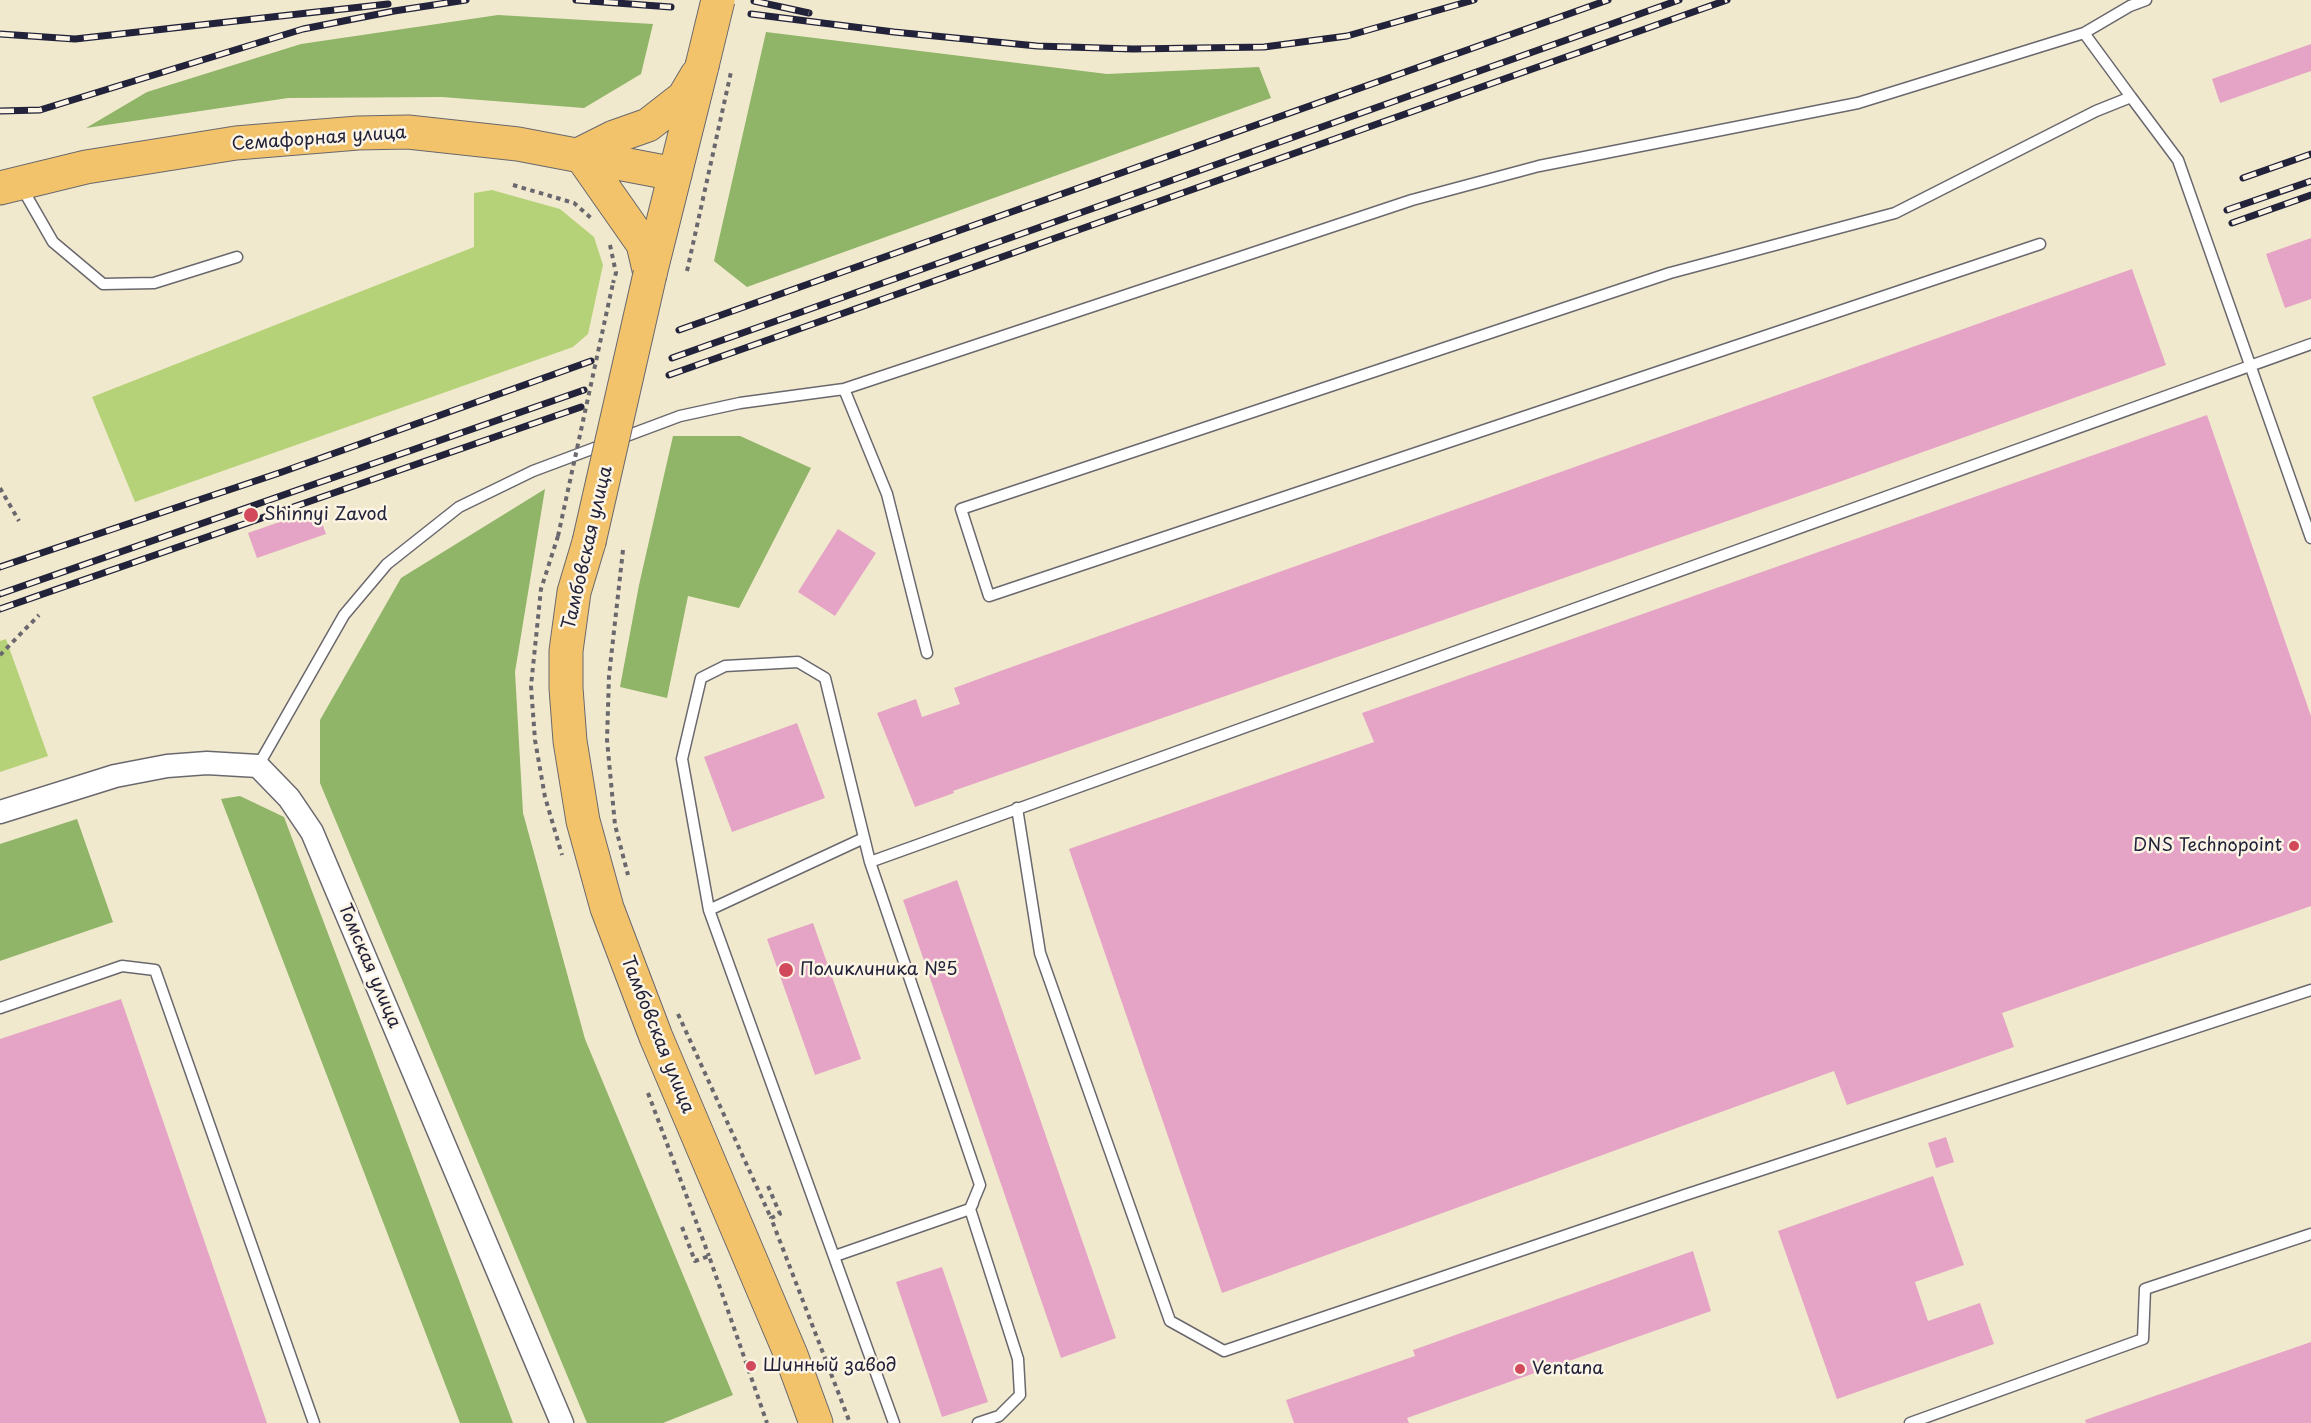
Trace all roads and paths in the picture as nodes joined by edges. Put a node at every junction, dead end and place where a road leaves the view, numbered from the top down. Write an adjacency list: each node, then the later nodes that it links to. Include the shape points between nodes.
1 (718, 0): 4 (main road, Тамбовская улица, bridge)
2 (2146, 0): 3 (lane)
3 (2084, 33): 5 (lane); 18 (lane, via 1858,103 1539,166 1412,200)
4 (717, 69): 6 (main road, via 648,125); 7 (main road, Тамбовская улица); 14 (path)
5 (2131, 97): 12 (lane, via 1895,213 1670,273 961,509 989,596); 17 (lane, via 2178,160)
6 (580, 154): 7 (main road, Семафорная улица); 8 (main road, Семафорная улица, via 408,132 358,133 236,142 108,163); 15 (main road, via 643,244)
7 (675, 174): 15 (main road, Тамбовская улица)
8 (9, 185): 13 (lane, via 53,242 103,284 154,283)
9 (513, 185): 10 (path, via 574,203)
10 (599, 226)
11 (609, 243): 22 (path, bridge, via 616,273)
12 (2040, 244)
13 (237, 257)
14 (687, 271)
15 (650, 274): 22 (main road, Тамбовская улица, bridge)
16 (2311, 344): 17 (lane)
17 (2250, 365): 21 (lane); 28 (lane)
18 (844, 389): 25 (lane, via 887,494); 27 (lane, via 740,403 680,416 533,471 459,507 387,564 344,615)
19 (0, 488): 20 (path)
20 (19, 521)
21 (2311, 538)
22 (574, 539): 46 (main road, Тамбовская улица, via 566,688 583,821 608,908 656,1037 791,1354)
23 (623, 550): 32 (path, via 609,676 607,740 615,825)
24 (39, 615): 26 (path)
25 (927, 653)
26 (0, 655)
27 (258, 766): 29 (street, via 166,766 115,776); 44 (street, Томская улица, via 289,798 312,832)
28 (1017, 808): 31 (lane); 34 (lane, via 1040,953 1170,1321 1224,1351 1684,1195)
29 (0, 813)
30 (864, 838): 31 (lane); 33 (lane); 33 (lane, via 825,678 798,662 725,666 701,678 682,759)
31 (870, 862): 38 (lane, via 980,1185)
32 (630, 882)
33 (709, 910): 42 (lane)
34 (2311, 990)
35 (0, 1008): 43 (lane, via 122,966 155,970)
36 (678, 1014): 39 (path)
37 (768, 1186): 39 (path, via 780,1214)
38 (970, 1209): 42 (lane); 49 (lane, via 1018,1359 1020,1395 999,1416)
39 (771, 1218): 47 (path)
40 (682, 1227): 45 (path, via 695,1261 709,1256)
41 (2311, 1234): 50 (lane, via 2145,1289 2143,1339)
42 (835, 1256): 48 (lane)
43 (314, 1423)
44 (562, 1423)
45 (767, 1423)
46 (816, 1423)
47 (850, 1423)
48 (894, 1423)
49 (978, 1423)
50 (1910, 1423)

